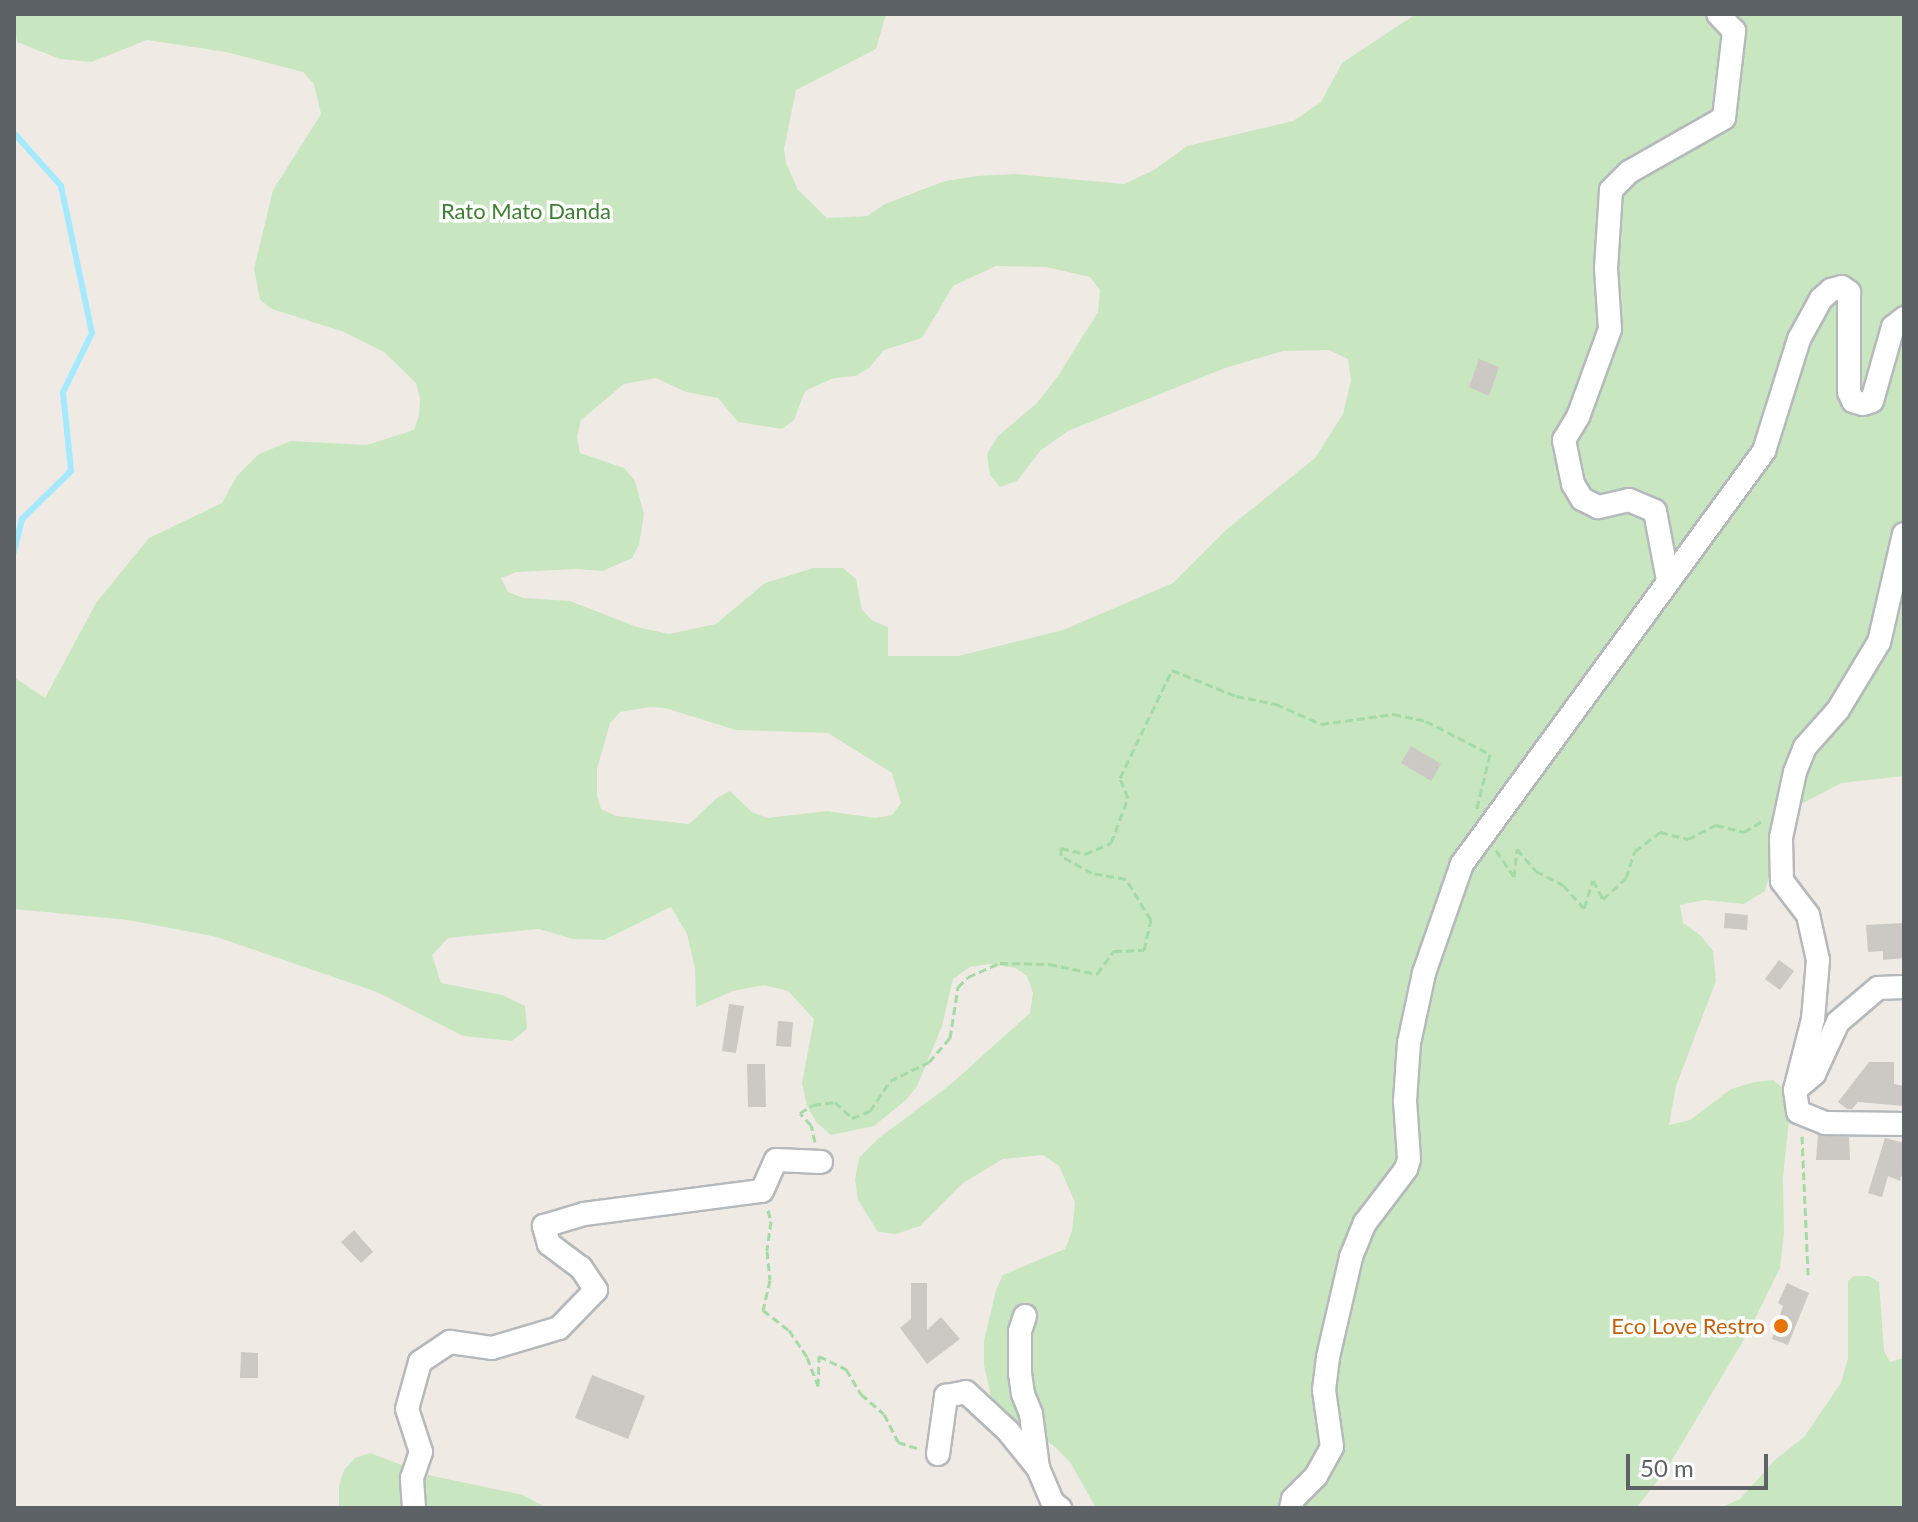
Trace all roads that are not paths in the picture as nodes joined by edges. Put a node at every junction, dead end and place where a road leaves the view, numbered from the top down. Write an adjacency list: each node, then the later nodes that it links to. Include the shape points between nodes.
1 (1718, 14): 4 (street, via 1734,31 1724,118 1629,172 1611,190 1606,268 1610,329 1578,417 1564,440 1573,484 1582,499 1598,507 1629,500 1655,511)
2 (1904, 318): 4 (street, via 1893,327 1872,401 1863,404 1853,401 1849,392 1849,292 1842,287 1821,299 1799,339 1764,451)
3 (1904, 534): 6 (street, via 1879,642 1838,710 1805,747 1781,838 1782,881 1808,915 1818,960 1813,1019)
4 (1668, 580): 14 (street, via 1479,827 1462,864 1424,973 1409,1043 1406,1169 1365,1223 1351,1257 1324,1390 1332,1447)
5 (1904, 987): 6 (street, via 1878,988 1838,1022)
6 (1796, 1101): 7 (street, via 1825,1123)
7 (1904, 1124)
8 (821, 1162): 12 (street, via 776,1160 762,1191 584,1214 544,1226 549,1244 581,1268 596,1290 559,1328 492,1348 450,1342 420,1362 407,1409 421,1452 412,1478)
9 (1025, 1316): 11 (street, via 1020,1373)
10 (938, 1454): 11 (street, via 946,1396 966,1392)
11 (1038, 1468): 13 (street)
12 (414, 1508)
13 (1060, 1508)
14 (1291, 1508)

